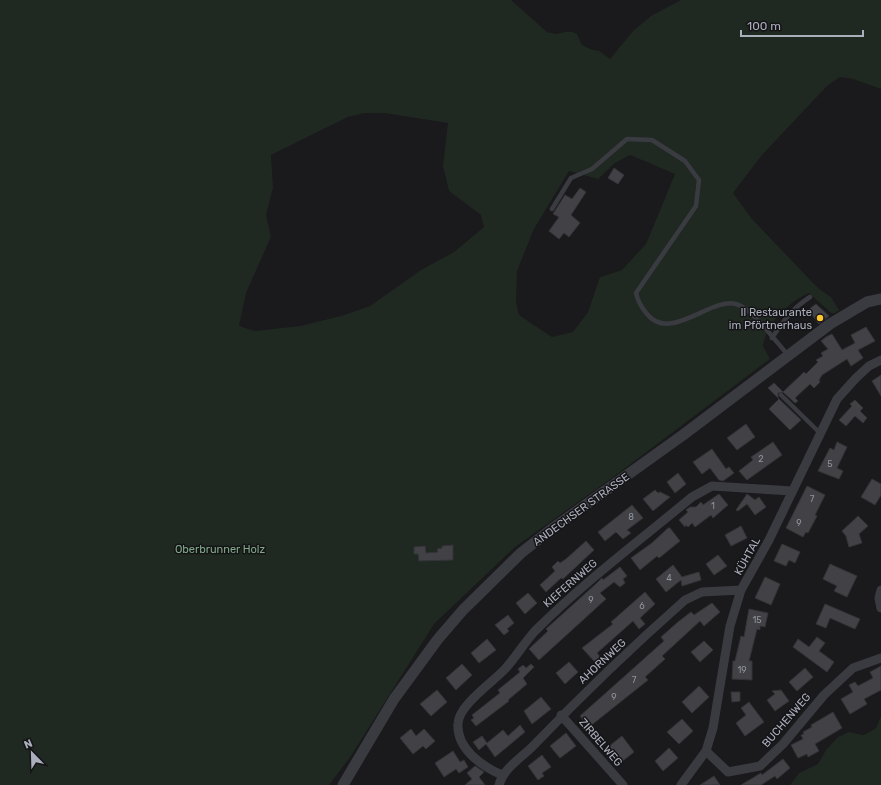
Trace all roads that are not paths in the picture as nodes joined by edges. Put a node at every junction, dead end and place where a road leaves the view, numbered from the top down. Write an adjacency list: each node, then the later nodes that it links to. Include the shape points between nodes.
1 (552, 210): 4 (lane, via 571,178 592,169 628,140 652,140 686,161 699,180 696,206 636,293 638,302 649,317 668,324 726,304 738,304 748,310)
2 (810, 297): 4 (lane, via 796,306)
3 (881, 299): 5 (street, ANDECHSER STRASSE, via 867,302 850,311)
4 (772, 338): 5 (lane)
5 (788, 356): 17 (street, ANDECHSER STRASSE, via 548,531 503,570 463,610 404,684)
6 (881, 360): 8 (street, KÜHTAL, via 869,366 846,387 836,400)
7 (782, 395): 8 (lane)
8 (820, 433): 9 (street, KÜHTAL)
9 (792, 491): 10 (street, KÜHTAL); 16 (street, KIEFERNWEG, via 712,486 705,488 603,570 536,631 506,668 472,700 458,718 459,734 466,749 477,760)
10 (742, 590): 14 (street, AHORNWEG, via 709,591 689,597); 15 (street, KÜHTAL, via 730,626 716,714)
11 (881, 590): 12 (street)
12 (881, 608)
13 (881, 658): 15 (street, BUCHENWEG, via 853,668 824,695 760,766 728,772)
14 (561, 715): 16 (street, AHORNWEG, via 534,746); 19 (street, ZIRBELWEG)
15 (706, 751): 20 (street, KÜHTAL)
16 (502, 775): 18 (street)
17 (343, 785)
18 (499, 785)
19 (623, 785)
20 (681, 785)

